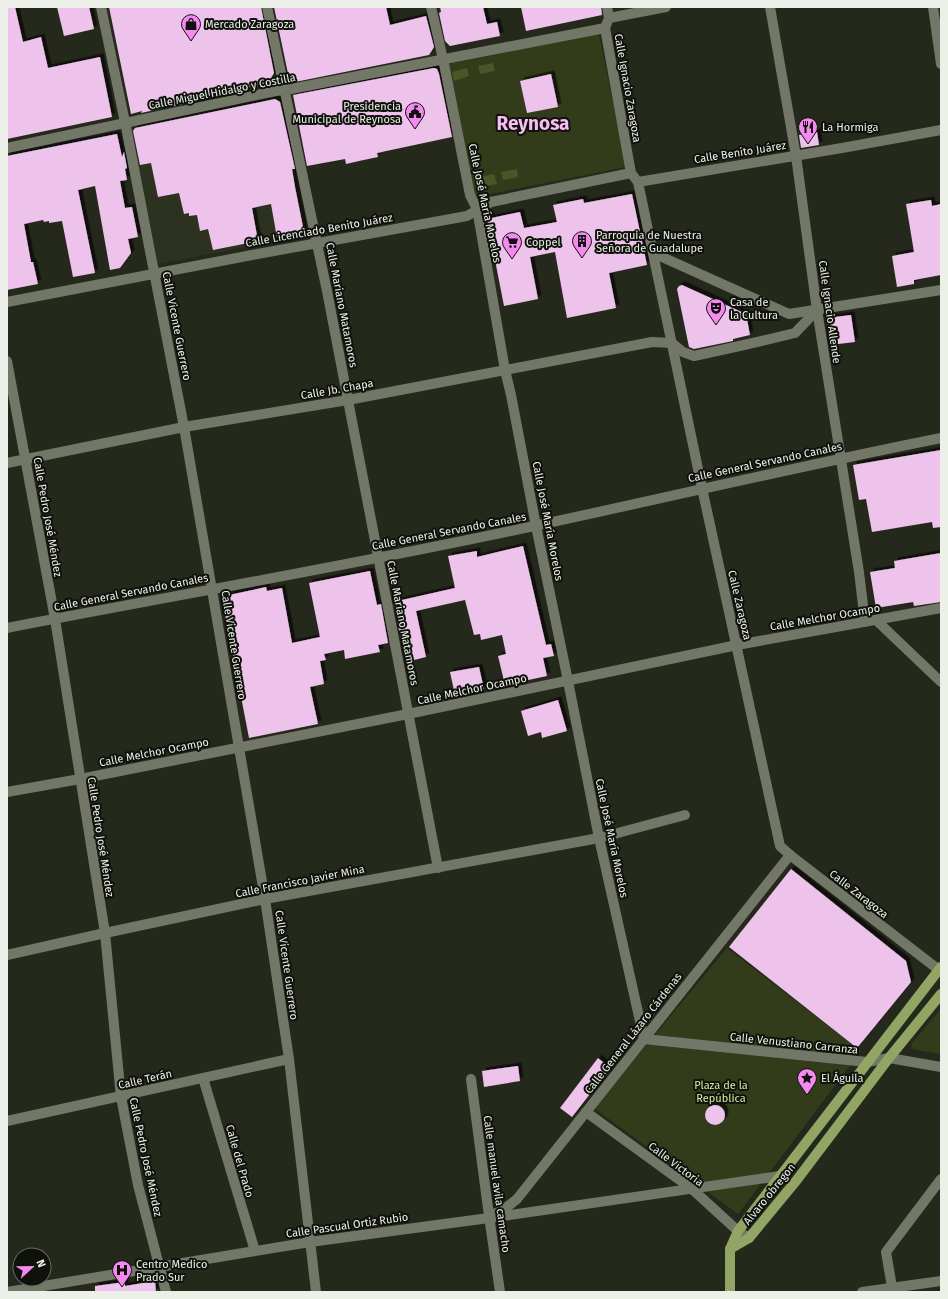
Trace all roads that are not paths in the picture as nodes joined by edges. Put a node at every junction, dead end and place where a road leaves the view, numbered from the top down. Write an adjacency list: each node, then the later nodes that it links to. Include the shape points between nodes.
1 (101, 7): 12 (street, Calle Vicente Guerrero)
2 (267, 7): 11 (street, Calle Mariano Matamoros)
3 (431, 7): 9 (street, Calle José María Morelos)
4 (607, 7): 8 (street, Calle Ignacio Zaragoza)
5 (666, 7): 8 (street, Calle Miguel Hidalgo y Costilla)
6 (770, 7): 15 (street, Calle Ignacio Allende)
7 (933, 7): 10 (street)
8 (607, 23): 9 (street, Calle Miguel Hidalgo y Costilla); 16 (street, Calle Ignacio Zaragoza)
9 (443, 59): 11 (street, Calle Miguel Hidalgo y Costilla); 17 (street, Calle José María Morelos, via 470,194)
10 (941, 64)
11 (284, 90): 12 (street, Calle Miguel Hidalgo y Costilla); 18 (street, Calle Mariano Matamoros)
12 (125, 123): 14 (street, Calle Miguel Hidalgo y Costilla); 20 (street, Calle Vicente Guerrero)
13 (941, 130): 15 (street, Calle Benito Juárez)
14 (7, 148)
15 (796, 156): 16 (street, Calle Benito Juárez); 23 (street, Calle Ignacio Allende)
16 (634, 177): 17 (street, Calle Licenciado Benito Juárez, via 491,202); 19 (street, Calle Zaragoza)
17 (477, 209): 18 (street, Calle Licenciado Benito Juárez, via 467,216); 26 (street, Calle José María Morelos)
18 (317, 243): 20 (street, Calle Licenciado Benito Juárez); 27 (street, Calle Mariano Matamoros)
19 (653, 252): 23 (street, via 789,314); 24 (street, Calle Zaragoza)
20 (154, 273): 22 (street, Calle Licenciado Benito Juárez); 28 (street, Calle Vicente Guerrero)
21 (941, 290): 23 (street)
22 (7, 302)
23 (817, 310): 24 (street, via 795,333 744,345 694,356 683,352); 30 (street, Calle Ignacio Allende)
24 (672, 343): 26 (street, Calle Jb. Chapa, via 652,342); 33 (street, Calle Zaragoza)
25 (7, 361): 31 (street, Calle Pedro José Méndez)
26 (505, 370): 27 (street, Calle Jb. Chapa); 34 (street, Calle José María Morelos)
27 (348, 400): 28 (street, Calle Jb. Chapa); 35 (street, Calle Mariano Matamoros)
28 (184, 427): 31 (street, Calle Jb. Chapa); 36 (street, Calle Vicente Guerrero)
29 (941, 438): 30 (street, Calle General Servando Canales)
30 (841, 458): 33 (street, Calle General Servando Canales); 40 (street, Calle Ignacio Allende)
31 (26, 460): 32 (street, Calle Jb. Chapa); 38 (street, Calle Pedro José Méndez)
32 (7, 463)
33 (702, 488): 34 (street, Calle General Servando Canales); 42 (street, Calle Zaragoza)
34 (536, 526): 35 (street, Calle General Servando Canales); 43 (street, Calle José María Morelos)
35 (378, 558): 36 (street, Calle General Servando Canales); 45 (street, Calle Mariano Matamoros)
36 (213, 589): 38 (street, Calle General Servando Canales); 46 (street, Calle Vicente Guerrero)
37 (941, 608): 39 (street, Calle Melchor Ocampo)
38 (55, 619): 41 (street, Calle General Servando Canales); 47 (street, Calle Pedro José Méndez)
39 (876, 620): 40 (street, Calle Melchor Ocampo); 44 (street)
40 (865, 622): 42 (street, Calle Melchor Ocampo)
41 (7, 628)
42 (737, 645): 43 (street, Calle Melchor Ocampo); 51 (street, Calle Zaragoza, via 780,846)
43 (568, 681): 45 (street, Calle Melchor Ocampo); 50 (street, Calle José María Morelos)
44 (941, 682)
45 (408, 714): 46 (street, Calle Melchor Ocampo); 52 (street, Calle Mariano Matamoros)
46 (239, 748): 47 (street, Calle Melchor Ocampo); 53 (street, Calle Vicente Guerrero)
47 (80, 779): 48 (street, Calle Melchor Ocampo); 54 (street, Calle Pedro José Méndez)
48 (7, 792)
49 (685, 815): 50 (street, Calle Francisco Javier Mina)
50 (599, 838): 52 (street, Calle Francisco Javier Mina); 58 (street, Calle José María Morelos)
51 (790, 855): 56 (street, Calle Zaragoza); 58 (street, Calle General Lázaro Cárdenas)
52 (438, 868): 53 (street, Calle Francisco Javier Mina)
53 (266, 899): 54 (street, Calle Francisco Javier Mina); 60 (street, Calle Vicente Guerrero)
54 (105, 933): 55 (street, Calle Francisco Javier Mina); 65 (street, Calle Pedro José Méndez)
55 (7, 955)
56 (940, 970): 61 (main road, Alvaro obregon)
57 (941, 994): 59 (main road, Alvaro obregon)
58 (644, 1039): 61 (street, Calle Venustiano Carranza); 66 (street, Calle General Lázaro Cárdenas)
59 (889, 1058): 61 (street, Calle Venustiano Carranza); 62 (street, Calle Venustiano Carranza); 73 (main road, Alvaro obregon, via 796,1181)
60 (289, 1059): 63 (street, Calle Terán); 74 (street, Calle Vicente Guerrero)
61 (867, 1062): 68 (main road, Alvaro obregon)
62 (941, 1067)
63 (203, 1078): 65 (street, Calle Terán); 76 (street, Calle del Prado)
64 (471, 1079): 71 (street, Calle manuel avila camacho)
65 (121, 1097): 67 (street, Calle Terán); 77 (street, Calle Pedro José Méndez, via 138,1185)
66 (586, 1112): 70 (street, Calle Victoria); 71 (street, Calle General Lázaro Cárdenas, via 517,1199)
67 (7, 1122)
68 (780, 1176): 70 (street, Calle Pascual Ortiz Rubio); 72 (main road, Alvaro obregon)
69 (941, 1179): 79 (street, via 886,1252)
70 (692, 1189): 71 (street, Calle Pascual Ortiz Rubio); 72 (street, Calle Victoria)
71 (489, 1217): 74 (street, Calle Pascual Ortiz Rubio); 83 (street, Calle manuel avila camacho)
72 (738, 1231): 73 (street, Calle Victoria); 75 (main road, Alvaro obregon)
73 (749, 1238): 75 (main road, Alvaro obregon)
74 (310, 1242): 76 (street, Calle Pascual Ortiz Rubio); 82 (street, Calle Vicente Guerrero)
75 (730, 1249): 84 (main road)
76 (254, 1251): 77 (street, Calle Pascual Ortiz Rubio)
77 (160, 1267): 80 (street, Calle Pascual Ortiz Rubio); 81 (street, Calle Pedro José Méndez)
78 (941, 1281): 79 (street)
79 (892, 1287): 85 (street)
80 (7, 1292)
81 (166, 1292)
82 (316, 1292)
83 (500, 1292)
84 (730, 1292)
85 (862, 1292)

